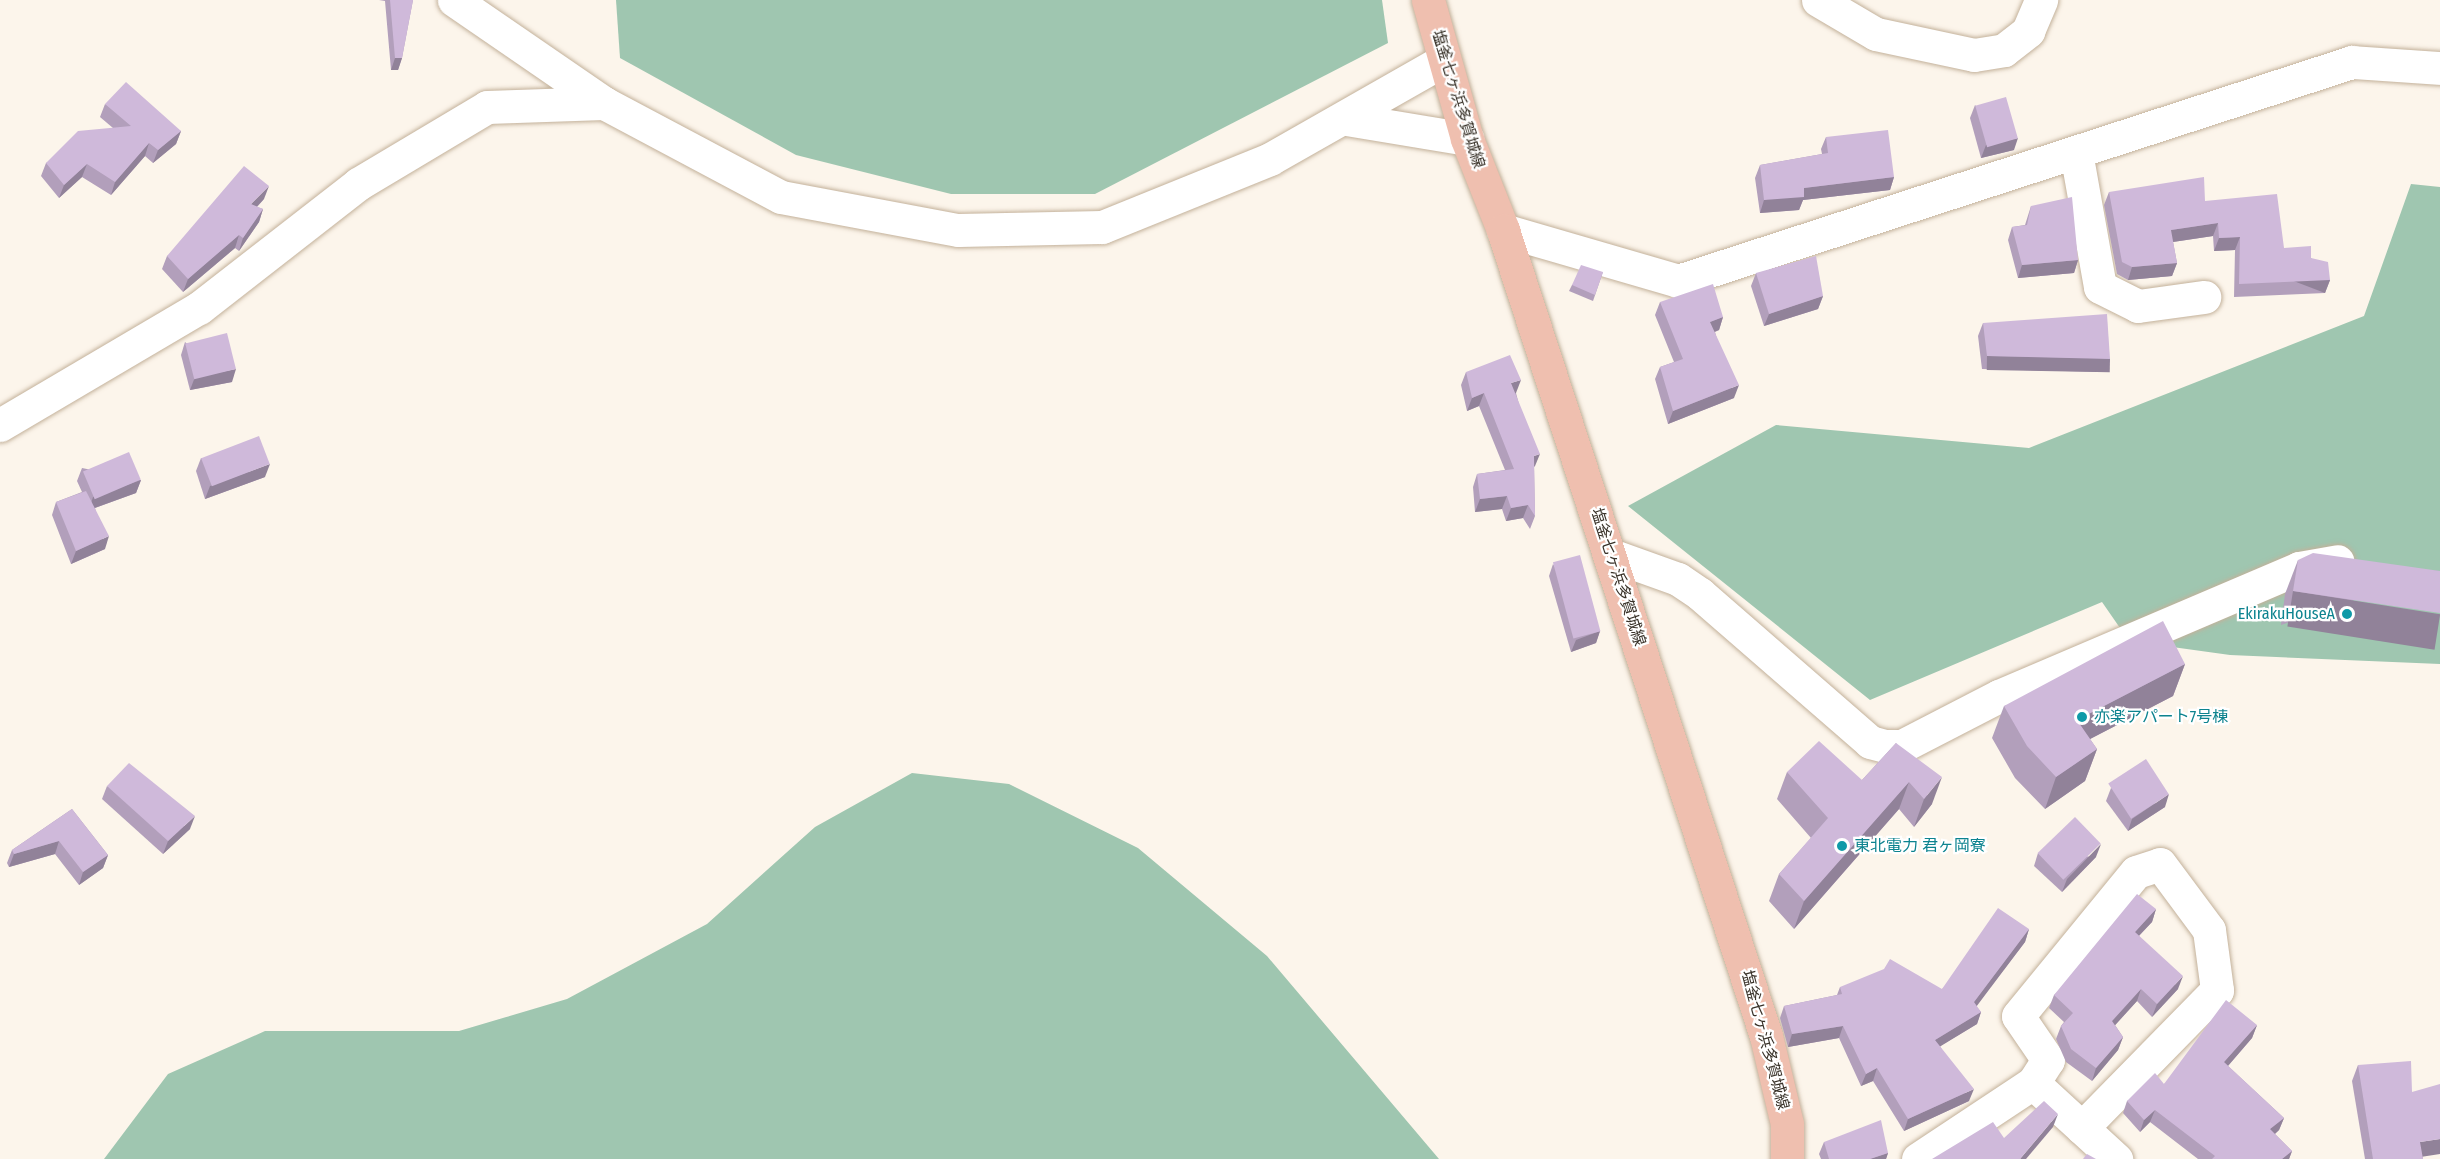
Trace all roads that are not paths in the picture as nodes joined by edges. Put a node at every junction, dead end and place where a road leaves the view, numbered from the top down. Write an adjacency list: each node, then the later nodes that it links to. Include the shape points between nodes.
1 (454, 0): 7 (street)
2 (1428, 0): 5 (main road, 塩釜七ヶ浜多賀城線)
3 (1818, 0): 4 (street, via 1876,34 1974,56 2004,50 2028,31)
4 (2041, 0)
5 (1444, 60): 8 (street); 9 (main road, 塩釜七ヶ浜多賀城線)
6 (2440, 68): 10 (street, via 2352,62)
7 (604, 103): 8 (street, via 782,197 958,230 1102,227 1270,159); 13 (street, via 487,107 358,184 200,308)
8 (1346, 119): 9 (street)
9 (1467, 139): 11 (main road, 塩釜七ヶ浜多賀城線)
10 (2076, 152): 11 (street, via 1678,281); 12 (street, via 2100,287 2138,306)
11 (1503, 230): 14 (main road, 塩釜七ヶ浜多賀城線)
12 (2204, 297)
13 (0, 425)
14 (1611, 555): 15 (street, via 1678,579 1700,594 1870,742 1885,746 1902,746 1999,696 2299,568 2345,559); 18 (main road, 塩釜七ヶ浜多賀城線, via 1766,1036 1787,1124)
15 (2366, 562)
16 (2033, 1083): 17 (street); 17 (street, via 2048,1060 2018,1016 2136,872 2160,864 2209,930 2217,990); 19 (street)
17 (2082, 1128): 20 (street)
18 (1787, 1159)
19 (1918, 1159)
20 (2116, 1159)

